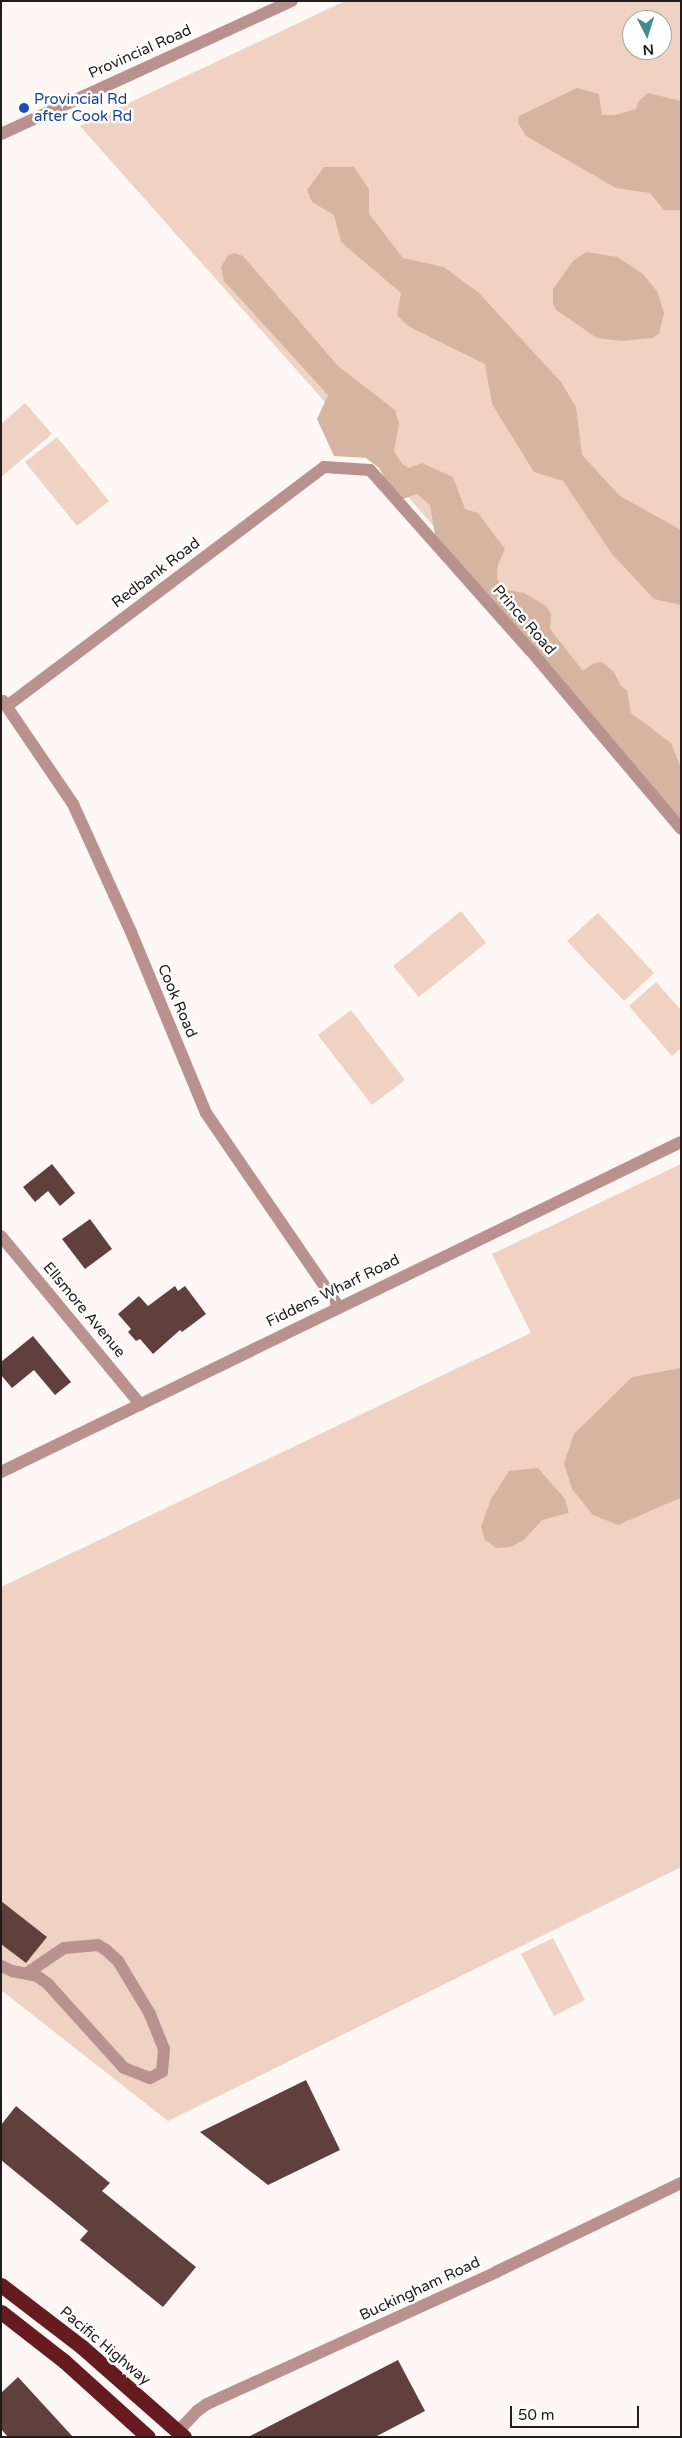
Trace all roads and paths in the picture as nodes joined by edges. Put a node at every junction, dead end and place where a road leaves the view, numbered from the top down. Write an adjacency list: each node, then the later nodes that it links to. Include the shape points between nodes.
1 (292, 1): 2 (street, Provincial Road)
2 (1, 134)
3 (324, 466): 4 (street, Redbank Road); 5 (street, Prince Road, via 370,470 530,650)
4 (4, 703): 8 (street, Cook Road, via 73,804 131,932 206,1113)
5 (681, 829)
6 (681, 1142): 8 (street, Fiddens Wharf Road)
7 (1, 1236): 9 (street, Ellsmore Avenue)
8 (338, 1306): 9 (street, Fiddens Wharf Road)
9 (141, 1405): 10 (street, Fiddens Wharf Road)
10 (1, 1472)
11 (1, 1966): 12 (street)
12 (27, 1974): 12 (street, via 64,1948 98,1945 106,1950 118,1961 150,2014 164,2049 162,2072 150,2078 124,2068 48,1984)
13 (681, 2183): 16 (street, Buckingham Road, via 207,2404 197,2410)
14 (1, 2286): 16 (highway, Pacific Highway, via 82,2347)
15 (1, 2312): 17 (highway, via 64,2361)
16 (181, 2434)
17 (148, 2437)

